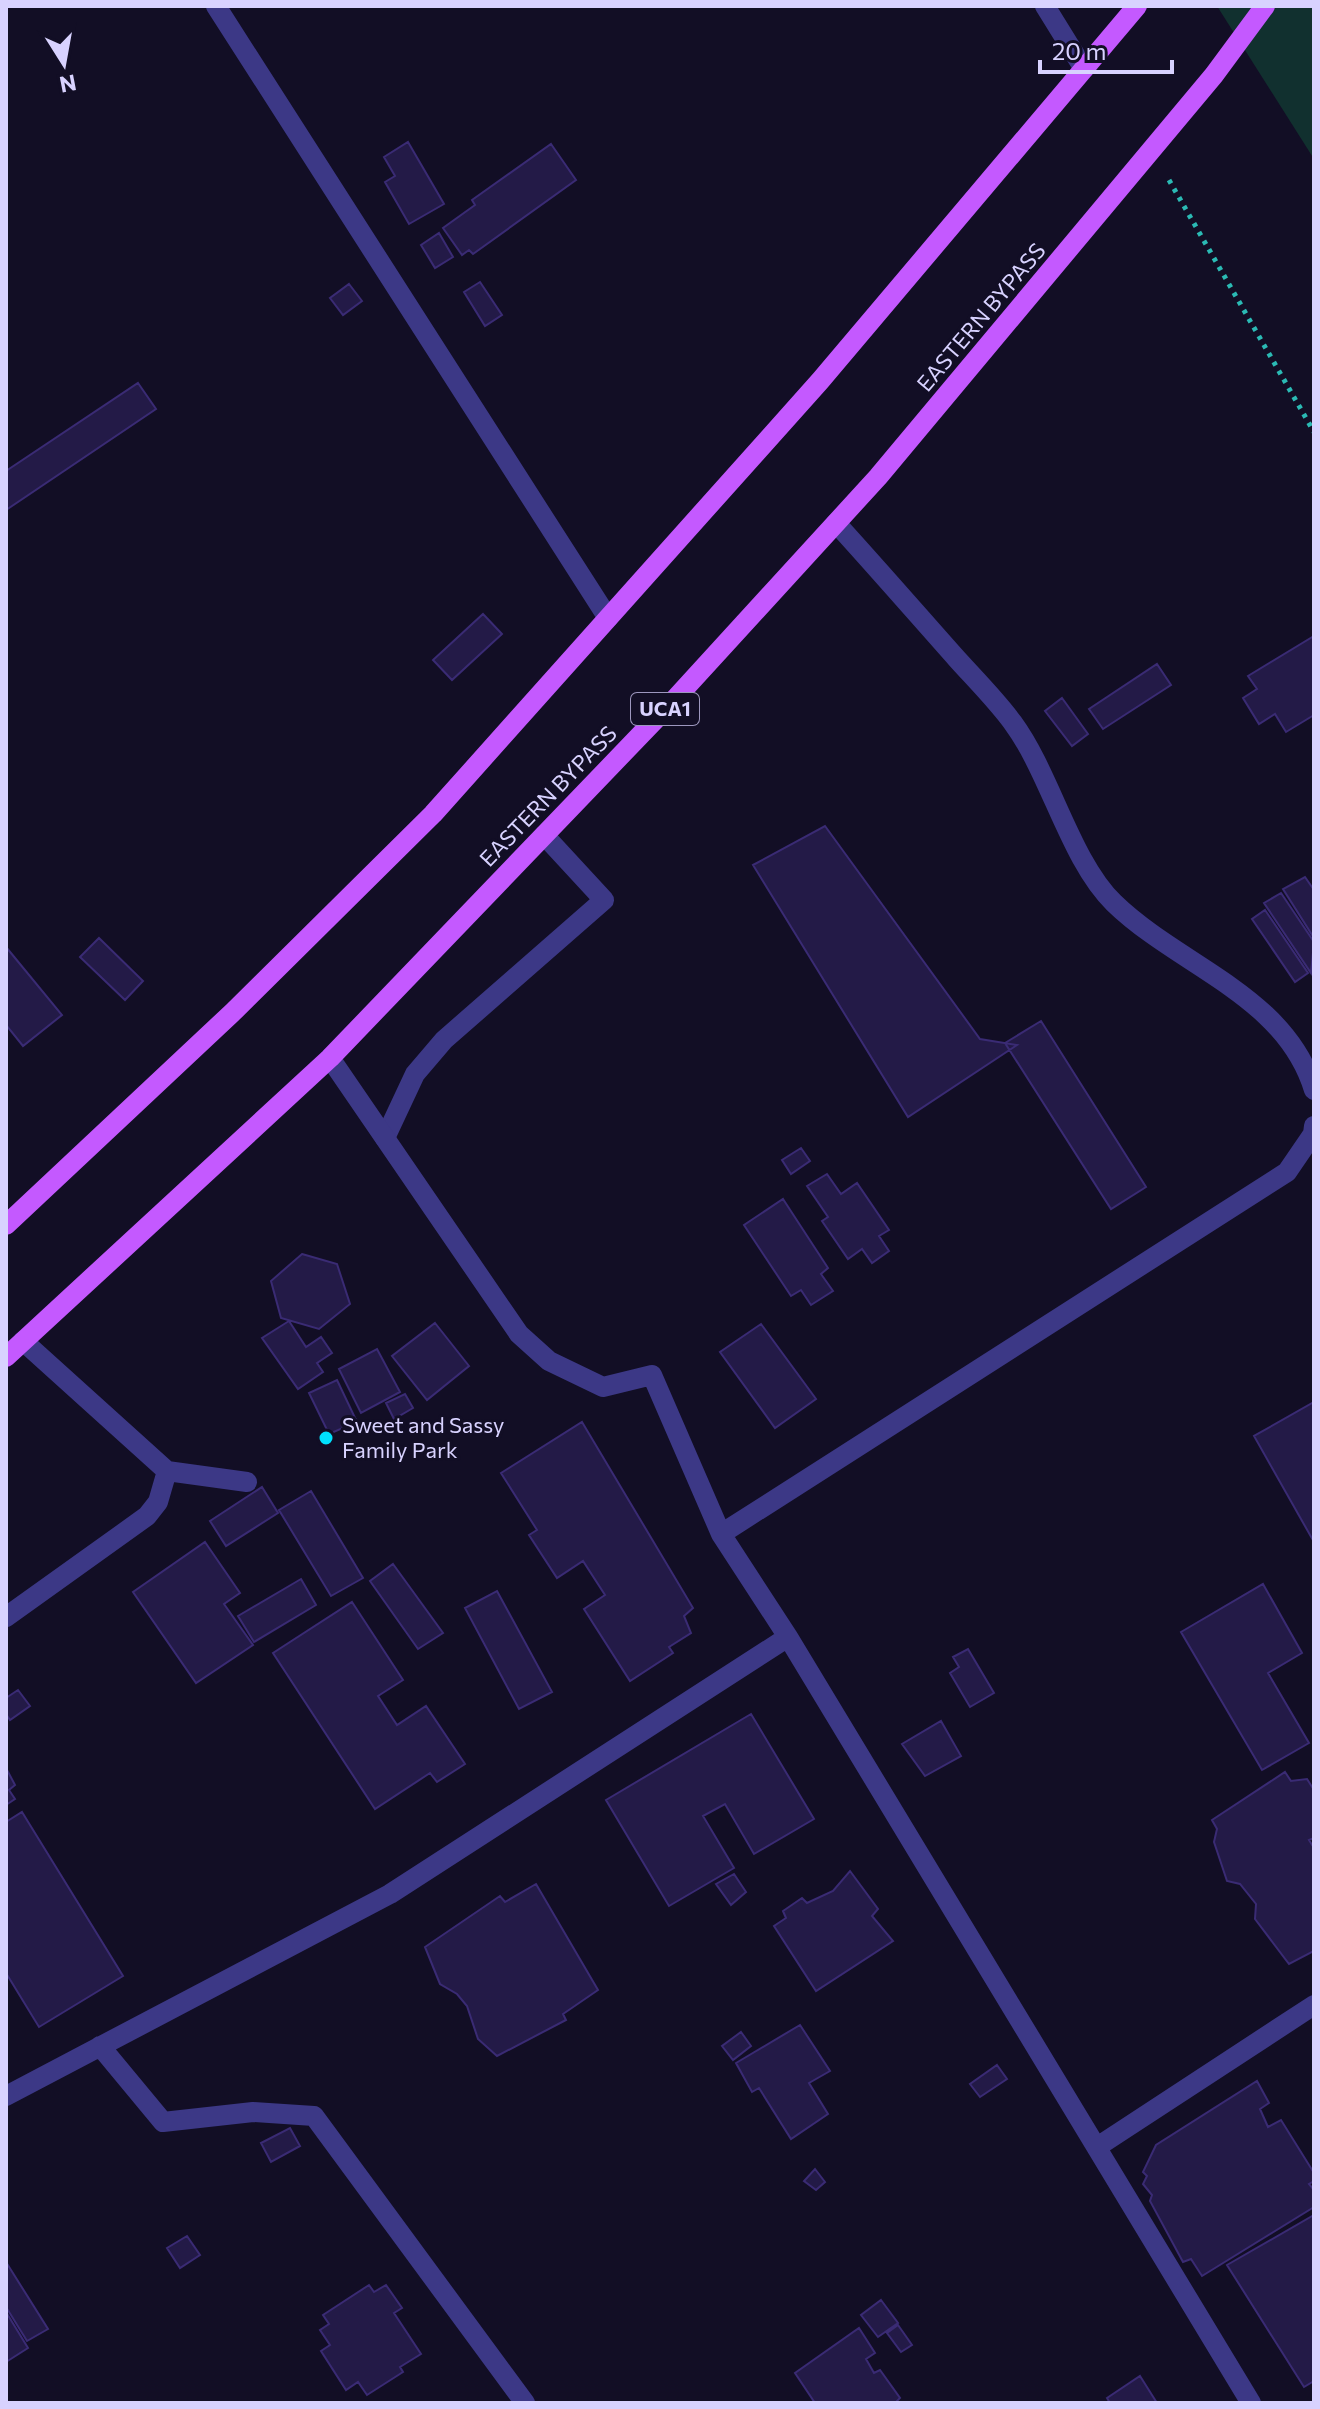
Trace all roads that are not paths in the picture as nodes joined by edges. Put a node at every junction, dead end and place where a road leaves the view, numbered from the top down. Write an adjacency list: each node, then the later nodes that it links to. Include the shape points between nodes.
1 (216, 6): 7 (street)
2 (1045, 6): 5 (street)
3 (1137, 6): 5 (main road)
4 (1265, 6): 6 (main road, EASTERN BYPASS / UCA1, via 1153,150)
5 (1084, 69): 7 (main road, via 820,381)
6 (836, 523): 8 (main road, EASTERN BYPASS / UCA1); 10 (street, via 1013,723 1074,843 1112,902 1240,993 1287,1034)
7 (608, 618): 13 (main road, via 422,825)
8 (544, 835): 9 (main road, EASTERN BYPASS / UCA1); 12 (street, via 604,900 444,1040 415,1074)
9 (330, 1058): 12 (street); 14 (main road, EASTERN BYPASS / UCA1)
10 (1314, 1090)
11 (1314, 1126): 18 (street, via 1287,1172)
12 (385, 1138): 18 (street, via 519,1334 549,1361 603,1387 652,1375)
13 (6, 1225)
14 (23, 1341): 15 (main road, EASTERN BYPASS / UCA1); 16 (street)
15 (6, 1357)
16 (167, 1471): 17 (street); 19 (street, via 158,1502 147,1516)
17 (247, 1482)
18 (721, 1534): 20 (street)
19 (6, 1617)
20 (788, 1637): 22 (street, via 390,1894); 24 (street)
21 (1314, 2005): 24 (street)
22 (100, 2046): 23 (street); 25 (street, via 163,2122 253,2112 314,2116)
23 (6, 2096)
24 (1097, 2147): 26 (street)
25 (525, 2403)
26 (1251, 2403)

